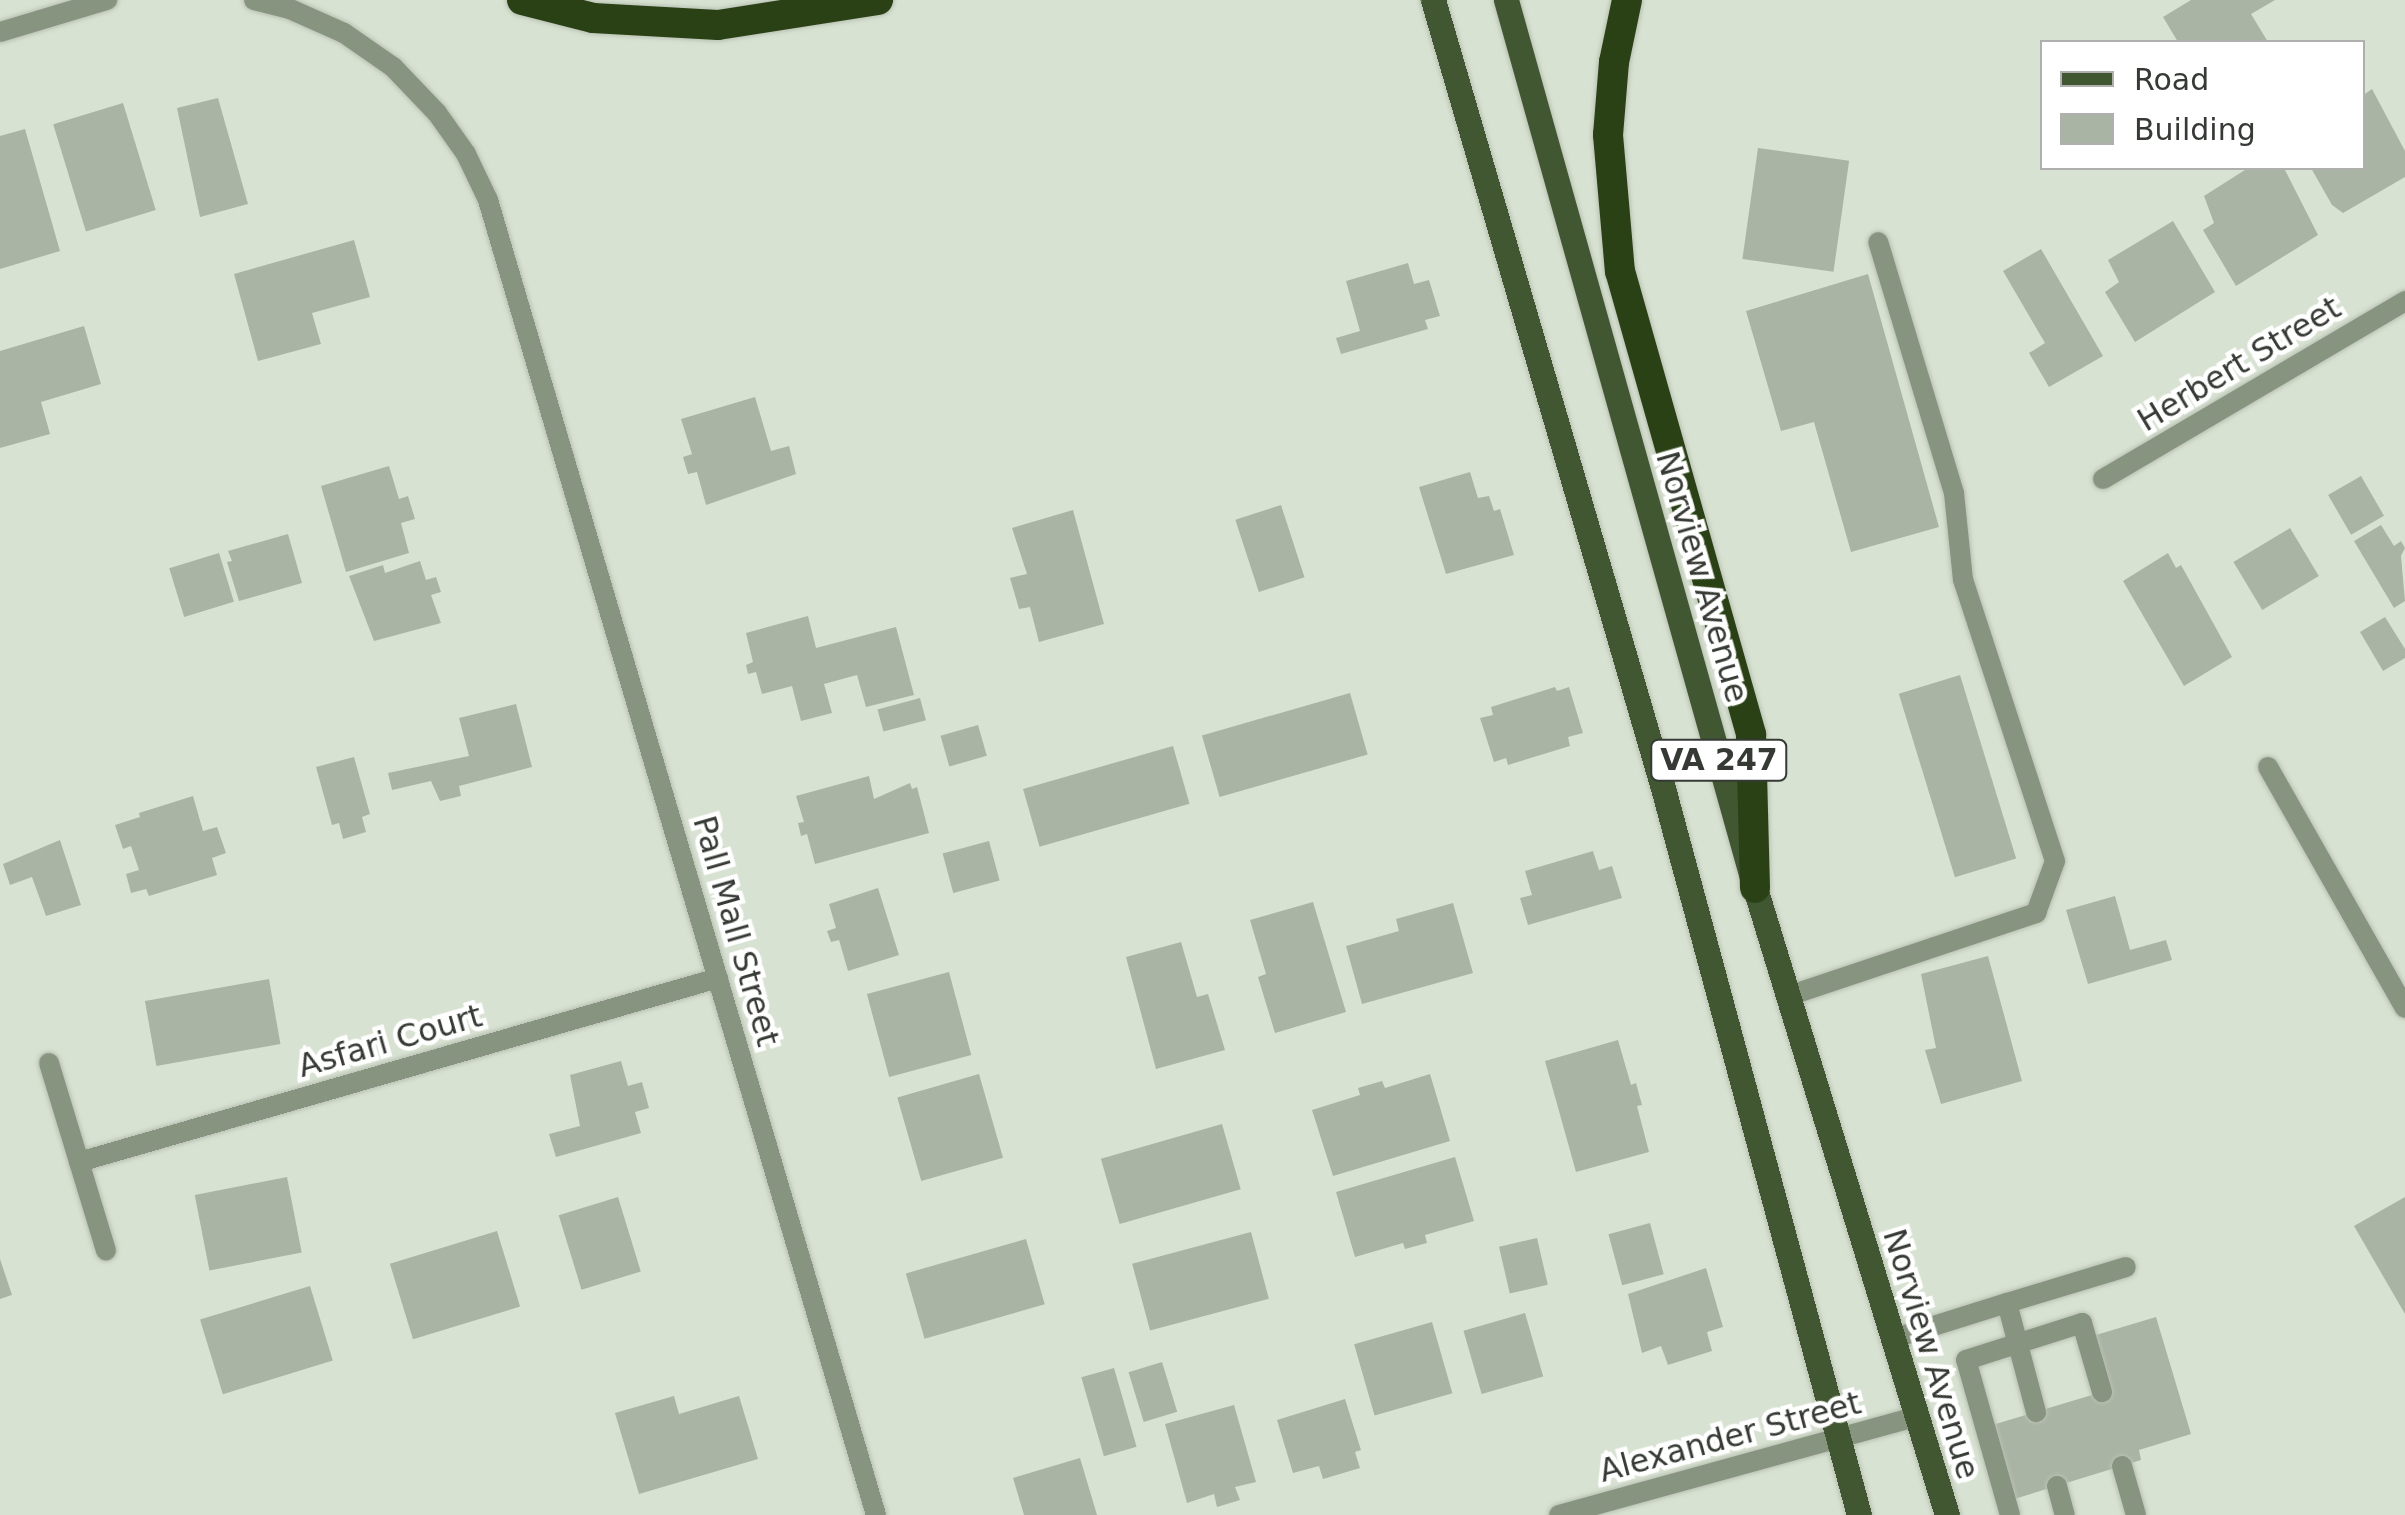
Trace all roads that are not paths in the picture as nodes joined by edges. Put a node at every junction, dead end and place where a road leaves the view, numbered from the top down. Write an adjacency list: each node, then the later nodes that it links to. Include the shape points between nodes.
1 (107, 0): 8 (street)
2 (254, 0): 14 (street, Pall Mall Street, via 344,33 394,68 437,113 488,200)
3 (522, 0): 4 (highway, via 593,18 718,25)
4 (878, 0)
5 (1433, 0): 27 (main road, VA 247, via 1663,788)
6 (1506, 0): 13 (main road, Norview Avenue / VA 247)
7 (1627, 0): 13 (highway, via 1608,134 1620,271 1751,735)
8 (0, 32)
9 (1878, 242): 15 (street, via 1954,492 1964,580 2055,861 2036,913)
10 (2405, 301): 11 (street, Herbert Street)
11 (2104, 479)
12 (2268, 767): 16 (street)
13 (1755, 888): 15 (main road, Norview Avenue / VA 247)
14 (718, 978): 18 (street, Asfari Court); 30 (street, Pall Mall Street)
15 (1788, 996): 22 (main road, Norview Avenue / VA 247)
16 (2405, 1008)
17 (49, 1062): 18 (street)
18 (79, 1162): 19 (street)
19 (106, 1251)
20 (2126, 1267): 21 (street)
21 (2007, 1304): 22 (street); 23 (street)
22 (1892, 1339): 26 (main road, Norview Avenue / VA 247)
23 (2018, 1344): 24 (street, via 2082,1322); 25 (street); 34 (street, via 1966,1360)
24 (2102, 1392)
25 (2036, 1412)
26 (1916, 1417): 27 (street, Alexander Street); 33 (main road, Norview Avenue / VA 247)
27 (1837, 1440): 31 (street, Alexander Street); 32 (main road, VA 247)
28 (2122, 1466): 36 (street)
29 (2057, 1486): 35 (street)
30 (876, 1515)
31 (1559, 1515)
32 (1859, 1515)
33 (1946, 1515)
34 (2010, 1515)
35 (2066, 1515)
36 (2136, 1515)

